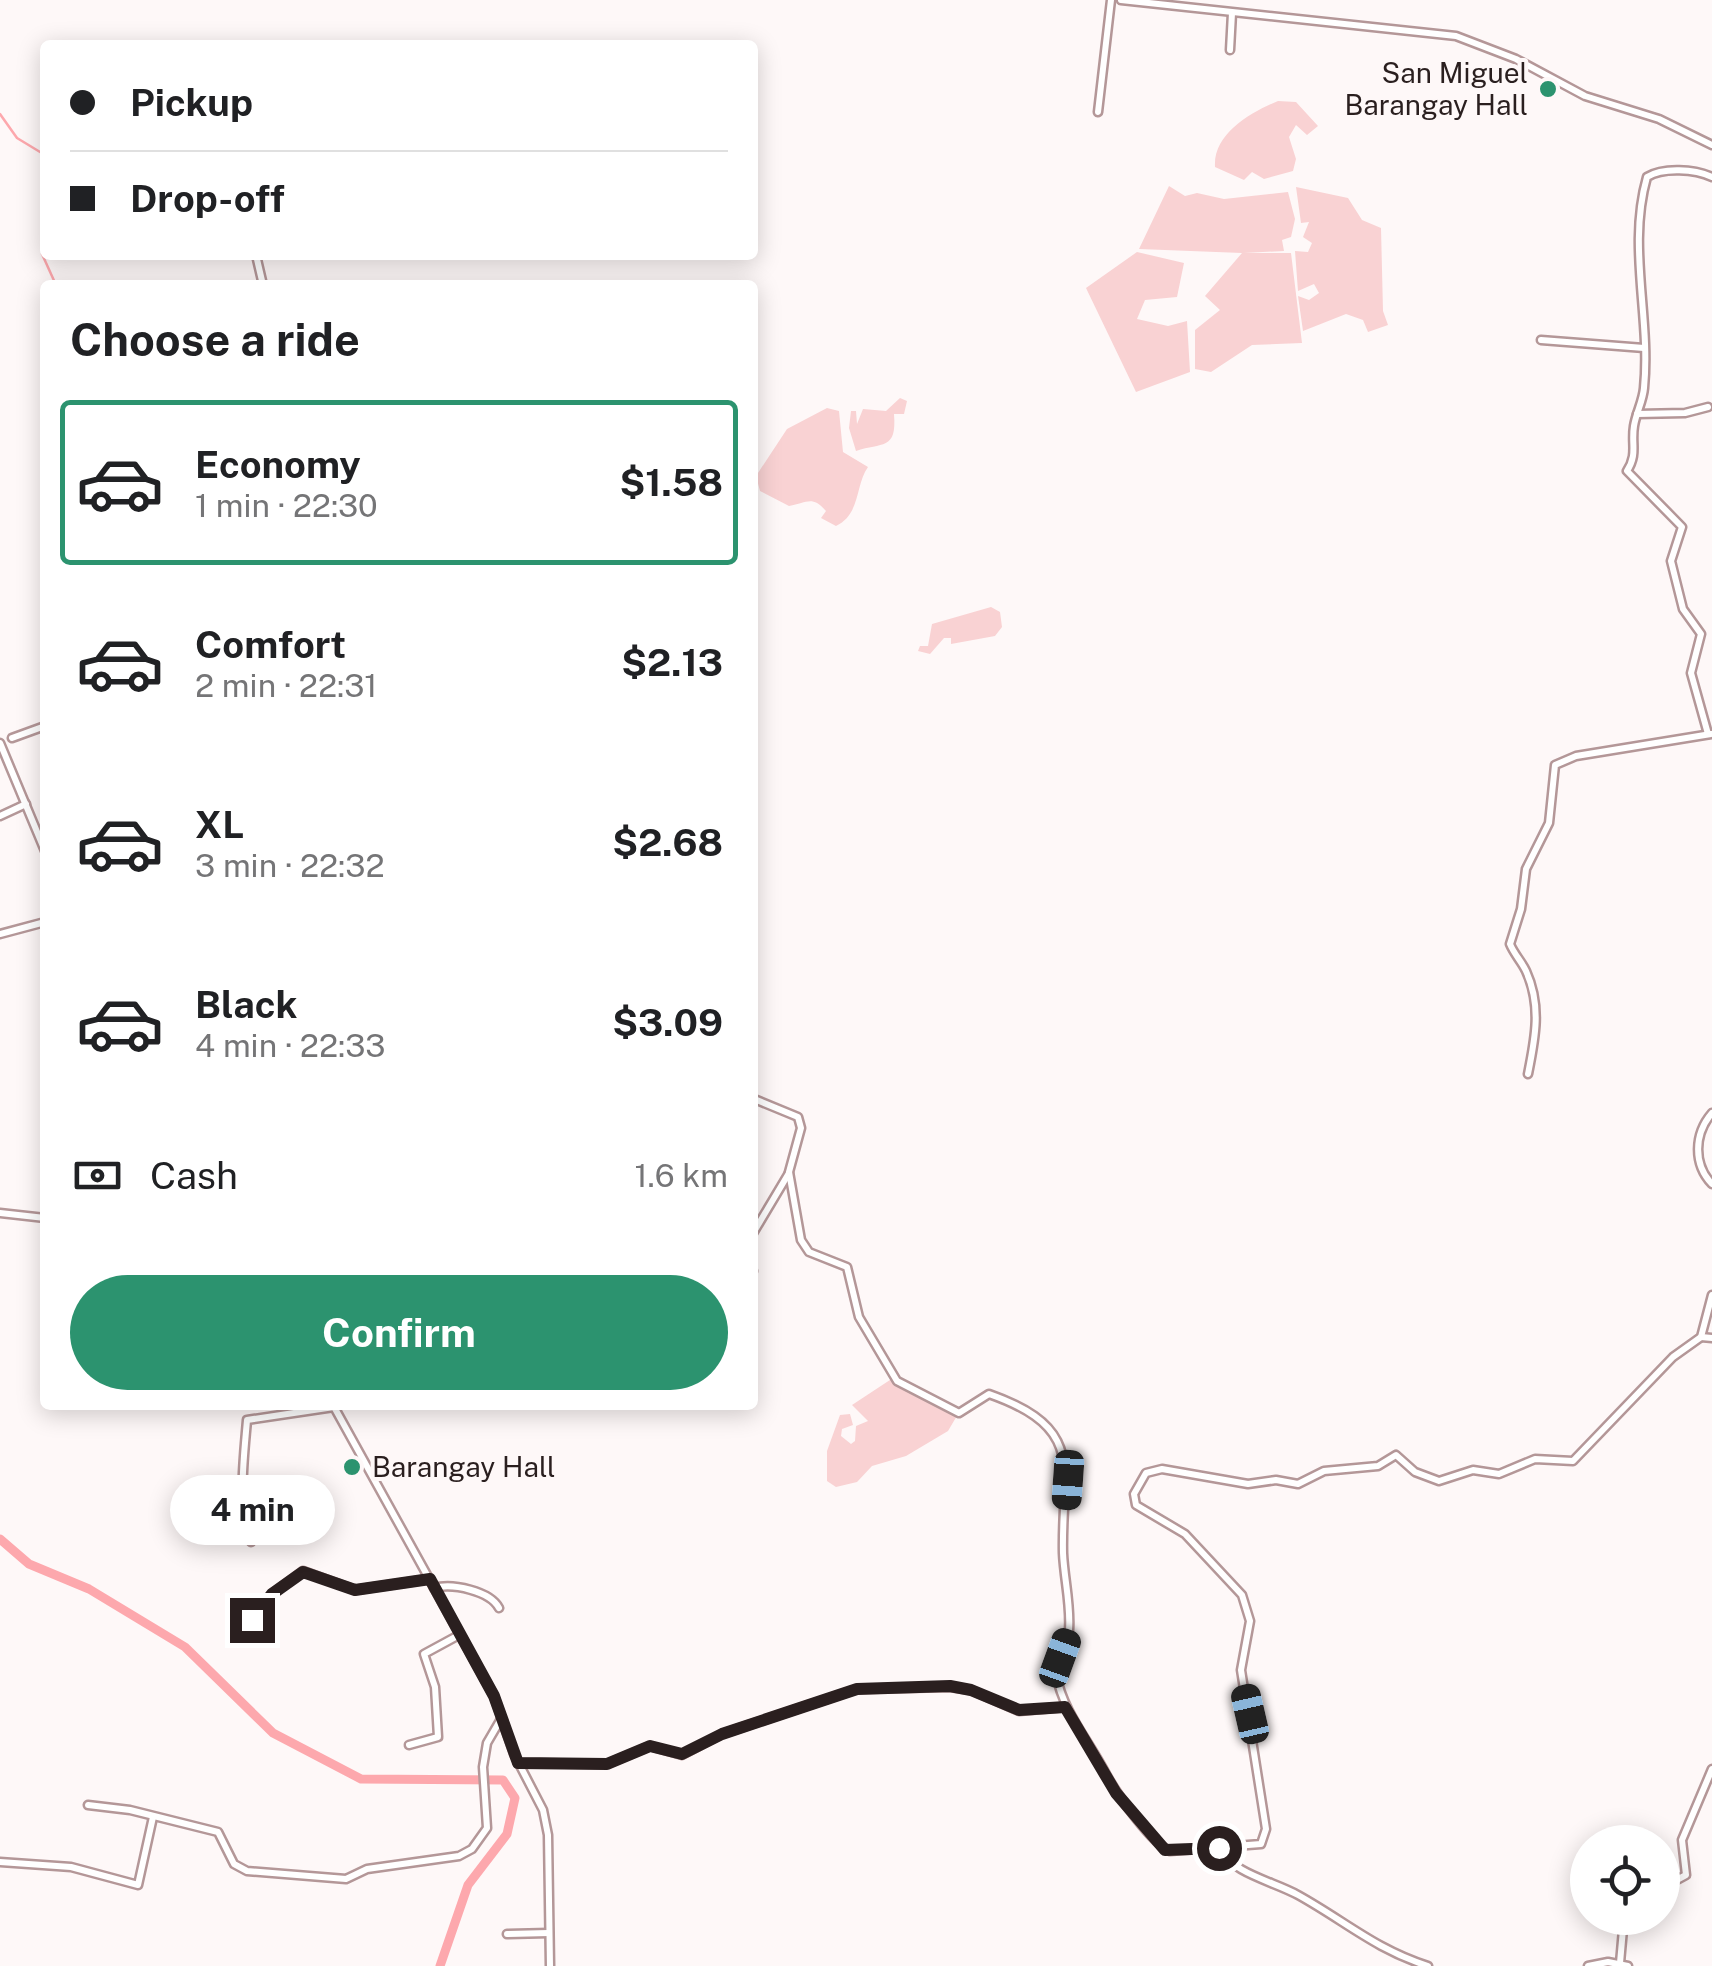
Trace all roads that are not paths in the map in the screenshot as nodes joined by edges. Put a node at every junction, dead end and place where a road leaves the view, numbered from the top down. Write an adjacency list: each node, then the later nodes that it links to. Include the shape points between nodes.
1 (1112, 0): 7 (street)
2 (1121, 0): 4 (street)
3 (1200, 0): 4 (street)
4 (1199, 10): 5 (street)
5 (1232, 13): 6 (street); 8 (street, via 1456,36)
6 (1230, 50)
7 (1098, 112)
8 (1712, 145)
9 (1712, 177): 11 (street, via 1696,171 1647,178 1637,276)
10 (1540, 340): 11 (street)
11 (1644, 348): 13 (street)
12 (1708, 407): 13 (street)
13 (1637, 414): 15 (street, via 1636,454 1628,471 1682,527 1671,561 1684,609 1701,634 1691,673)
14 (40, 728): 16 (street)
15 (1710, 734): 22 (street, via 1576,756 1555,766 1549,824 1526,870 1510,944 1536,1004)
16 (5, 740): 17 (street)
17 (26, 804): 18 (street); 19 (street)
18 (2, 812)
19 (40, 839)
20 (40, 923): 21 (street)
21 (0, 934)
22 (1528, 1074)
23 (758, 1100): 25 (street, via 800,1121)
24 (1712, 1113): 26 (street, via 1698,1140 1700,1167)
25 (789, 1172): 29 (street); 40 (street, via 804,1247 846,1267 859,1317 900,1385 959,1413 988,1394 1054,1433 1067,1467 1068,1635 1056,1670)
26 (1712, 1184)
27 (0, 1213): 28 (street)
28 (40, 1217)
29 (758, 1225)
30 (1712, 1295): 31 (street)
31 (1701, 1337): 32 (street); 47 (street, via 1680,1350 1571,1462 1535,1459 1502,1473 1473,1470 1442,1481 1415,1472 1396,1455 1378,1466 1318,1473 1298,1484 1248,1484 1162,1468 1146,1473 1134,1494 1136,1505 1185,1534 1234,1582 1248,1613 1241,1670 1266,1835 1261,1844)
32 (1712, 1338)
33 (309, 1410): 35 (street, via 247,1420 240,1498)
34 (336, 1410): 36 (street)
35 (251, 1542)
36 (432, 1583): 37 (street, via 460,1585 494,1598); 38 (street, via 355,1590 303,1572 272,1594); 39 (street)
37 (499, 1608)
38 (244, 1629)
39 (459, 1636): 41 (street); 42 (street, via 424,1654 435,1688 438,1737)
40 (1065, 1707): 43 (street, via 1019,1710 950,1686 857,1689 682,1754 650,1746 607,1764); 47 (street, via 1116,1793 1165,1850)
41 (502, 1718): 43 (street); 46 (street, via 486,1743 482,1774 488,1828 468,1853 367,1869 346,1879 248,1871 234,1864 218,1832)
42 (409, 1745)
43 (518, 1763): 50 (street, via 537,1794 548,1834)
44 (1712, 1769): 49 (street, via 1682,1840 1686,1876)
45 (88, 1805): 46 (street)
46 (153, 1818): 48 (street, via 138,1885 72,1866)
47 (1219, 1848): 55 (street, via 1243,1870 1303,1898 1374,1946)
48 (0, 1862)
49 (1680, 1879)
50 (549, 1933): 51 (street); 54 (street)
51 (507, 1934)
52 (1622, 1935): 53 (street)
53 (1620, 1963): 56 (street); 57 (street)
54 (550, 1966)
55 (1428, 1966)
56 (1588, 1966)
57 (1628, 1966)

